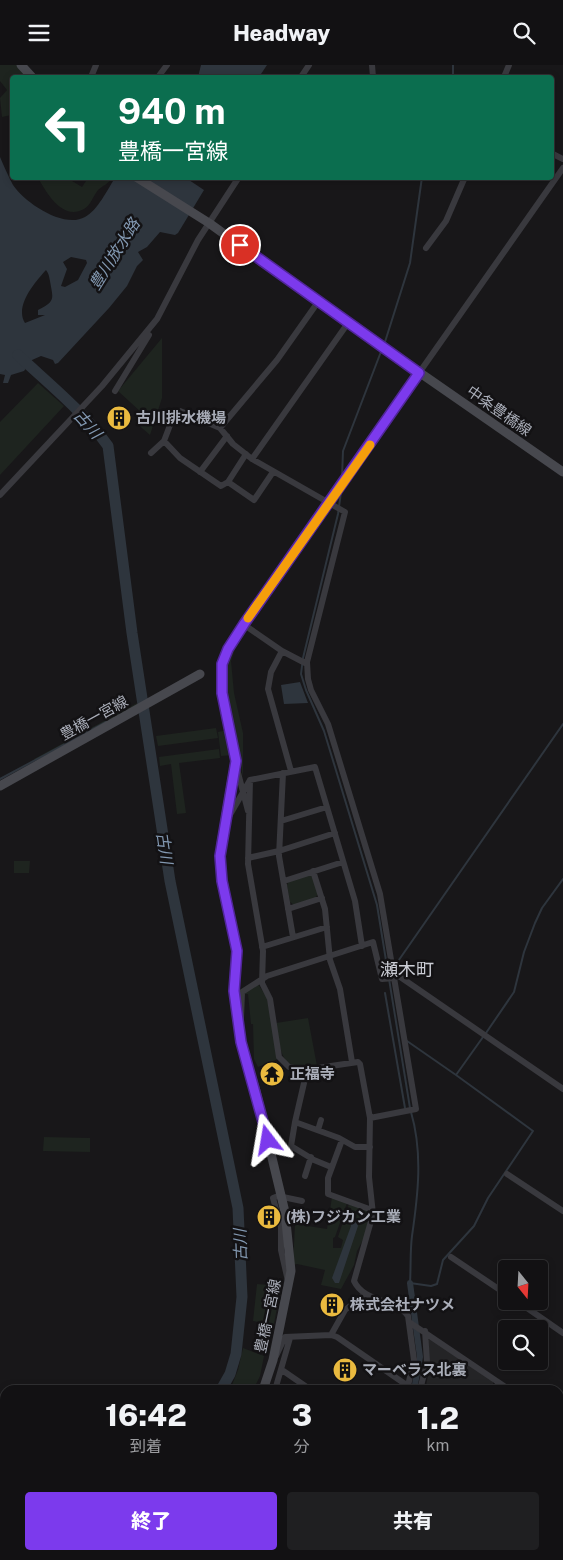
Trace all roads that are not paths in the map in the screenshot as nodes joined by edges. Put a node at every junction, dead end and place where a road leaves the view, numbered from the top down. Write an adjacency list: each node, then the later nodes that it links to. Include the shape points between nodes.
1 (21, 65): 2 (main road)
2 (30, 75)
3 (563, 167): 7 (street)
4 (141, 180): 9 (main road)
5 (237, 180): 9 (street)
6 (464, 180): 10 (street, via 446,221)
7 (554, 180)
8 (554, 180): 14 (street)
9 (209, 223): 11 (main road); 13 (street)
10 (426, 248)
11 (318, 302): 12 (main road); 16 (street, via 271,367)
12 (348, 323): 14 (main road); 21 (street)
13 (153, 324): 15 (street); 26 (street, via 102,386)
14 (419, 373): 24 (main road, 中条豊橋線); 27 (main road, 豊橋一宮線, via 341,483)
15 (115, 391)
16 (220, 428): 17 (street); 18 (street, via 180,411 175,412)
17 (227, 436): 20 (street); 22 (street)
18 (164, 441): 19 (street); 22 (street)
19 (150, 453)
20 (246, 454): 21 (street); 25 (street)
21 (252, 459): 23 (street)
22 (200, 472): 25 (street, via 221,486)
23 (273, 472): 25 (street, via 254,500); 27 (street)
24 (563, 472)
25 (228, 482)
26 (0, 495)
27 (332, 504): 28 (main road, 豊橋一宮線); 30 (street, via 345,512)
28 (244, 624): 29 (street); 32 (main road, 豊橋一宮線, via 222,664 222,693)
29 (282, 651): 30 (street); 33 (street, via 271,672 268,689)
30 (304, 663): 55 (street, via 311,690 328,724 380,894)
31 (200, 675): 36 (main road, 豊橋一宮線)
32 (236, 761): 37 (street); 40 (main road, 豊橋一宮線)
33 (291, 771): 34 (street); 38 (street, via 315,767)
34 (283, 773): 35 (street); 41 (street)
35 (250, 779): 37 (street); 39 (street)
36 (0, 785)
37 (243, 792): 39 (street); 40 (street)
38 (327, 807): 41 (street); 42 (street)
39 (250, 815): 44 (street)
40 (227, 820): 57 (main road, 豊橋一宮線, via 221,844 221,871 237,951 234,991)
41 (281, 821): 43 (street)
42 (335, 833): 43 (street); 45 (street)
43 (280, 851): 44 (street); 47 (street)
44 (248, 858): 53 (street)
45 (343, 862): 46 (street); 52 (street, via 356,901)
46 (313, 871): 47 (street); 48 (street)
47 (284, 881): 49 (street)
48 (322, 898): 49 (street); 50 (street)
49 (288, 909): 51 (street)
50 (327, 927): 51 (street); 54 (street)
51 (293, 937): 53 (street)
52 (362, 946): 54 (street); 55 (street, via 375,941 381,978)
53 (262, 947): 56 (street)
54 (330, 956): 56 (street); 58 (street, via 340,989)
55 (391, 974): 60 (street); 61 (street, via 400,1041 416,1109)
56 (262, 979): 57 (street, via 242,992); 59 (street, via 270,999 279,1057 289,1067)
57 (240, 1021): 71 (main road, 豊橋一宮線, via 241,1042)
58 (352, 1062): 59 (street); 61 (street, via 361,1065)
59 (307, 1070): 63 (street)
60 (563, 1089)
61 (370, 1118): 66 (street)
62 (321, 1120): 64 (street)
63 (295, 1122): 64 (street); 67 (street, via 291,1145)
64 (318, 1130): 65 (street)
65 (342, 1139): 66 (street, via 355,1147); 68 (street)
66 (370, 1147): 73 (street)
67 (311, 1157): 68 (street); 70 (street)
68 (331, 1167): 73 (street, via 328,1194)
69 (508, 1174): 74 (street)
70 (305, 1176)
71 (281, 1198): 72 (street); 84 (main road, 豊橋一宮線, via 291,1269)
72 (302, 1201)
73 (372, 1210): 77 (street, via 354,1281)
74 (563, 1211)
75 (451, 1257): 76 (street)
76 (498, 1289)
77 (365, 1294): 79 (street, via 404,1311); 82 (street, via 345,1310)
78 (530, 1310): 81 (street)
79 (410, 1322): 80 (street); 91 (street, via 414,1360)
80 (424, 1330): 86 (street); 92 (street, via 427,1362)
81 (563, 1333)
82 (331, 1335): 83 (street); 90 (street)
83 (290, 1337): 84 (street, via 284,1340); 85 (street)
84 (273, 1360): 87 (main road, 豊橋一宮線)
85 (282, 1370): 88 (street); 89 (street)
86 (499, 1383): 93 (street)
87 (264, 1385)
88 (277, 1385)
89 (304, 1385)
90 (404, 1385)
91 (409, 1385)
92 (421, 1385)
93 (502, 1385)

